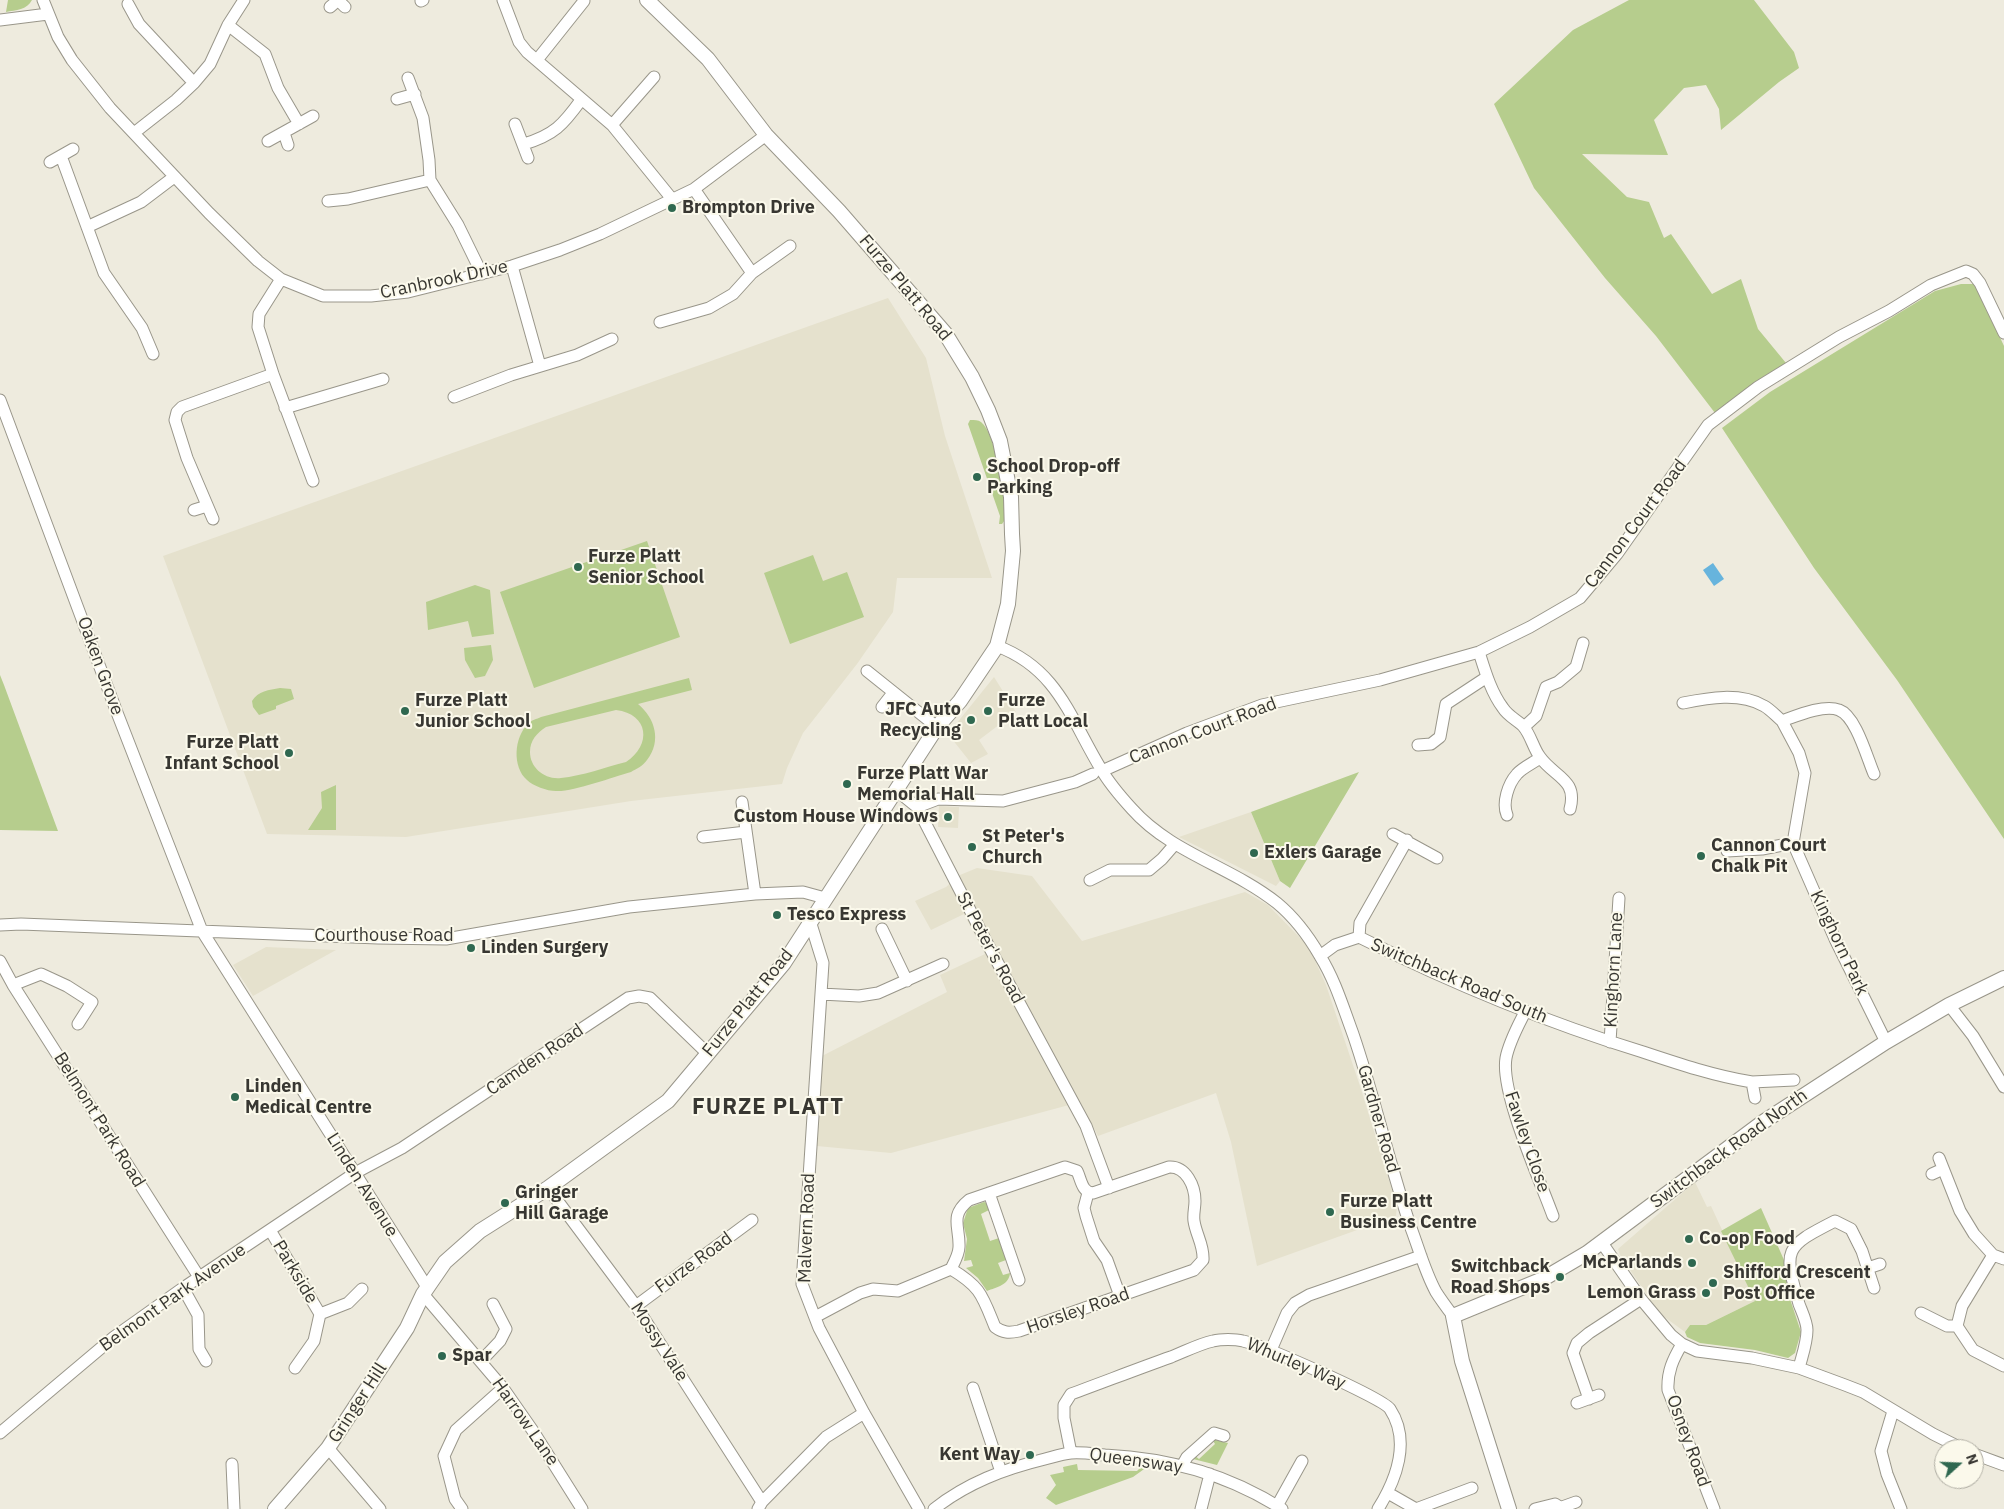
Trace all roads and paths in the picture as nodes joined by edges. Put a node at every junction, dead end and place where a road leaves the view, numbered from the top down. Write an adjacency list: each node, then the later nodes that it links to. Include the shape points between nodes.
1 (43, 0): 9 (street, Cranbrook Drive)
2 (244, 0): 12 (street)
3 (503, 0): 13 (street, via 519,42)
4 (647, 0): 26 (main road, Furze Platt Road, via 708,59)
5 (128, 4): 16 (street, via 139,24)
6 (580, 6): 10 (street); 13 (street)
7 (330, 7): 8 (street, via 338,0)
8 (346, 7)
9 (48, 14): 11 (street); 24 (street, Cranbrook Drive, via 72,60)
10 (586, 19)
11 (0, 20)
12 (228, 25): 16 (street, via 210,64); 21 (street, via 265,54 278,88)
13 (537, 60): 19 (street)
14 (408, 78): 17 (street)
15 (654, 78): 23 (street, via 638,87)
16 (194, 83): 24 (street)
17 (415, 94): 18 (street); 33 (street, via 423,118)
18 (397, 99)
19 (581, 100): 23 (street); 28 (street, via 564,124 543,139)
20 (313, 116): 21 (street)
21 (299, 124): 25 (street)
22 (515, 124): 28 (street)
23 (612, 125): 35 (street)
24 (134, 133): 32 (street, Cranbrook Drive)
25 (284, 133): 27 (street); 29 (street)
26 (766, 135): 34 (street, Cranbrook Drive); 58 (main road, Furze Platt Road, via 839,211 945,333 988,410 1000,441 1010,497 1012,534 1009,596)
27 (268, 141)
28 (524, 144): 31 (street)
29 (288, 145)
30 (73, 149): 37 (street, via 55,159)
31 (528, 158)
32 (174, 177): 37 (street, via 141,202); 42 (street, Cranbrook Drive, via 258,261)
33 (430, 180): 36 (street, via 340,206); 41 (street, via 458,225)
34 (694, 189): 35 (street, Cranbrook Drive); 40 (street)
35 (672, 199): 39 (street, Cranbrook Drive, via 600,234)
36 (328, 201)
37 (87, 227): 46 (street, via 104,273 142,328 152,351)
38 (790, 246): 40 (street)
39 (512, 266): 41 (street, Cranbrook Drive); 47 (street)
40 (752, 273): 43 (street, via 733,294 709,308)
41 (482, 274): 42 (street, Cranbrook Drive, via 408,292 371,296 323,296)
42 (281, 279): 48 (street, via 259,314 258,327)
43 (660, 322)
44 (2004, 333): 59 (street, Cannon Court Road, via 1980,282 1966,271 1930,285 1889,312 1840,337 1758,387 1708,425 1617,554 1580,598 1530,628)
45 (612, 339): 47 (street, via 577,355)
46 (139, 353)
47 (540, 366): 50 (street)
48 (273, 374): 52 (street); 54 (street, via 182,407 177,412 175,420 187,458)
49 (383, 379): 52 (street)
50 (454, 397)
51 (0, 400): 92 (street, Oaken Grove)
52 (285, 408): 53 (street)
53 (313, 481)
54 (208, 506): 55 (street); 56 (street)
55 (194, 510)
56 (213, 518)
57 (1583, 642): 67 (street, via 1576,668 1546,687 1536,716)
58 (997, 646): 66 (main road, Furze Platt Road, via 960,702); 70 (street, via 1014,652 1036,668 1062,698)
59 (1479, 652): 61 (street); 70 (street, Cannon Court Road, via 1380,680 1262,705)
60 (867, 670): 62 (street)
61 (1487, 677): 67 (street, via 1503,709); 68 (street, via 1446,704 1440,737 1431,744)
62 (893, 692): 64 (street); 66 (street)
63 (1683, 703): 65 (street, via 1724,697 1745,700 1763,705)
64 (882, 707)
65 (1782, 721): 71 (street, via 1803,713 1838,709 1850,717); 81 (street, via 1799,752 1805,773)
66 (937, 727): 72 (main road, Furze Platt Road)
67 (1524, 728): 69 (street)
68 (1418, 745)
69 (1540, 758): 75 (street, via 1570,788 1573,798); 76 (street, via 1517,774 1506,796 1504,806)
70 (1097, 772): 74 (street, Cannon Court Road, via 1074,782 1003,801 938,799); 82 (street, via 1159,834)
71 (1874, 774)
72 (896, 790): 74 (street, St Peter's Road); 87 (main road, Furze Platt Road)
73 (742, 802): 77 (street)
74 (917, 807): 116 (street, St Peter's Road, via 1093,1140)
75 (1570, 809)
76 (1507, 815)
77 (746, 832): 79 (street); 86 (street)
78 (1393, 834): 80 (street)
79 (703, 837)
80 (1407, 840): 84 (street); 93 (street, via 1360,923)
81 (1793, 843): 83 (street); 105 (street, Kinghorn Park, via 1835,939)
82 (1175, 844): 85 (street, via 1149,870 1110,870); 94 (street, via 1278,903)
83 (1727, 851)
84 (1437, 858)
85 (1090, 880)
86 (755, 894): 87 (street, Courthouse Road, via 803,892); 92 (street, Courthouse Road, via 629,907 446,939)
87 (825, 898): 89 (main road, Furze Platt Road)
88 (1618, 898): 104 (street, Kinghorn Lane)
89 (810, 921): 100 (street, Malvern Road, via 823,963); 106 (main road, Furze Platt Road, via 784,963)
90 (0, 925): 92 (street, Courthouse Road)
91 (882, 929): 98 (street)
92 (202, 931): 113 (street, Linden Avenue)
93 (1359, 937): 94 (street, Switchback Road South, via 1335,945); 102 (street, Switchback Road South, via 1427,971)
94 (1320, 956): 123 (street, Gardner Road, via 1338,989 1366,1072 1395,1180)
95 (0, 961): 99 (street, Belmont Park Road)
96 (943, 964): 98 (street)
97 (2004, 978): 101 (main road, Switchback Road North)
98 (907, 981): 100 (street, via 878,993 859,996)
99 (13, 985): 103 (street, via 41,974 67,986 92,1002); 128 (street, Belmont Park Road)
100 (820, 994): 141 (street, Malvern Road, via 802,1284)
101 (1949, 1005): 105 (main road, Switchback Road North); 109 (street, via 1973,1036)
102 (1524, 1012): 104 (street, Switchback Road South); 119 (street, Fawley Close, via 1506,1059 1506,1078 1513,1107)
103 (78, 1024)
104 (1610, 1042): 108 (street, Switchback Road South, via 1725,1078)
105 (1886, 1042): 122 (main road, Switchback Road North, via 1763,1122)
106 (707, 1054): 113 (street, Camden Road, via 650,998 628,998 402,1148); 115 (main road, Furze Platt Road, via 668,1101)
107 (1794, 1080): 108 (street, Switchback Road South)
108 (1752, 1082): 110 (street)
109 (2004, 1087)
110 (1755, 1098)
111 (1938, 1158): 112 (street)
112 (1943, 1169): 114 (street); 124 (street, via 1960,1212 1974,1234)
113 (355, 1173): 121 (street, Belmont Park Avenue); 133 (street, Linden Avenue)
114 (1932, 1174)
115 (548, 1188): 133 (main road, Furze Platt Road, via 480,1231 445,1262); 137 (street, Mossy Vale)
116 (1109, 1188): 118 (street); 134 (street, Horsley Road, via 1169,1167 1182,1170 1189,1179 1195,1199 1194,1221 1204,1254 1201,1264 1194,1270)
117 (988, 1193): 118 (street, via 1069,1167 1076,1171); 127 (street, via 969,1200 956,1218 960,1248); 129 (street)
118 (1088, 1193): 134 (street, via 1084,1208 1086,1216)
119 (1553, 1216)
120 (752, 1220): 137 (street, Furze Road)
121 (270, 1230): 128 (street, Belmont Park Avenue); 139 (street, Parkside)
122 (1602, 1243): 135 (street); 140 (main road, Switchback Road North, via 1543,1279)
123 (1421, 1256): 140 (street, Gardner Road, via 1436,1291); 144 (street, via 1309,1295 1295,1303 1287,1313)
124 (1998, 1257): 142 (street, via 1962,1306)
125 (1880, 1264): 126 (street)
126 (1868, 1268): 131 (street); 149 (street, via 1851,1229 1835,1215 1804,1237 1791,1251 1790,1274 1807,1330)
127 (951, 1269): 134 (street, Horsley Road, via 970,1280 979,1290 995,1327 1008,1333); 141 (street, via 898,1291 873,1289 860,1293)
128 (199, 1277): 130 (street, Belmont Park Avenue)
129 (1019, 1280)
130 (183, 1288): 145 (street, via 198,1314 199,1349); 155 (street, Belmont Park Avenue, via 114,1337)
131 (1874, 1288)
132 (362, 1289): 139 (street, Parkside, via 348,1303)
133 (425, 1291): 146 (street, Harrow Lane); 158 (main road, Gringer Hill, via 407,1328)
134 (1120, 1296)
135 (1641, 1299): 143 (street); 152 (street, via 1576,1343 1573,1353 1594,1397)
136 (492, 1304): 146 (street, via 506,1329 500,1341)
137 (636, 1306): 170 (street, Mossy Vale)
138 (1921, 1313): 142 (street, via 1947,1326)
139 (320, 1314): 148 (street, Parkside, via 314,1341)
140 (1453, 1316): 182 (main road, Gardner Road, via 1462,1361)
141 (815, 1317): 154 (street, Malvern Road)
142 (1957, 1326): 147 (street, via 1973,1350)
143 (1682, 1344): 149 (street, via 1697,1351); 184 (street, Osney Road, via 1672,1362 1668,1390)
144 (1271, 1350): 159 (street, Whurley Way, via 1242,1340 1213,1341 1071,1394 1064,1405 1064,1418); 168 (street, Whurley Way, via 1389,1407 1399,1427 1401,1449)
145 (206, 1361)
146 (480, 1361): 150 (street, Harrow Lane)
147 (2004, 1366)
148 (295, 1368)
149 (1799, 1368): 153 (street, via 1863,1392)
150 (503, 1388): 176 (street, via 456,1430 444,1456 455,1499); 177 (street, Harrow Lane)
151 (973, 1388): 165 (street)
152 (1577, 1403)
153 (1893, 1411): 157 (street); 185 (street, via 1881,1451)
154 (864, 1413): 170 (street, via 826,1437); 178 (street, Malvern Road)
155 (0, 1433)
156 (1224, 1436): 164 (street, via 1214,1433 1186,1457)
157 (1945, 1439)
158 (328, 1448): 174 (main road, Gringer Hill); 175 (street)
159 (1071, 1453): 164 (street, Queensway, via 1126,1456); 165 (street, Queensway)
160 (1984, 1458): 163 (street)
161 (1302, 1461): 171 (street)
162 (232, 1464): 173 (street)
163 (2004, 1465)
164 (1182, 1466): 166 (street, Queensway)
165 (1001, 1472): 179 (street, Queensway, via 968,1486)
166 (1210, 1474): 171 (street, Queensway, via 1234,1482); 180 (street)
167 (1472, 1488): 168 (street, via 1416,1508)
168 (1388, 1493): 181 (street, Whurley Way)
169 (1576, 1502): 172 (street)
170 (760, 1505)
171 (1280, 1508)
172 (1563, 1508): 183 (street, via 1555,1504)
173 (234, 1509)
174 (275, 1509)
175 (380, 1509)
176 (462, 1509)
177 (582, 1509)
178 (919, 1509)
179 (934, 1509)
180 (1201, 1509)
181 (1378, 1509)
182 (1509, 1509)
183 (1535, 1509)
184 (1714, 1509)
185 (1901, 1509)

